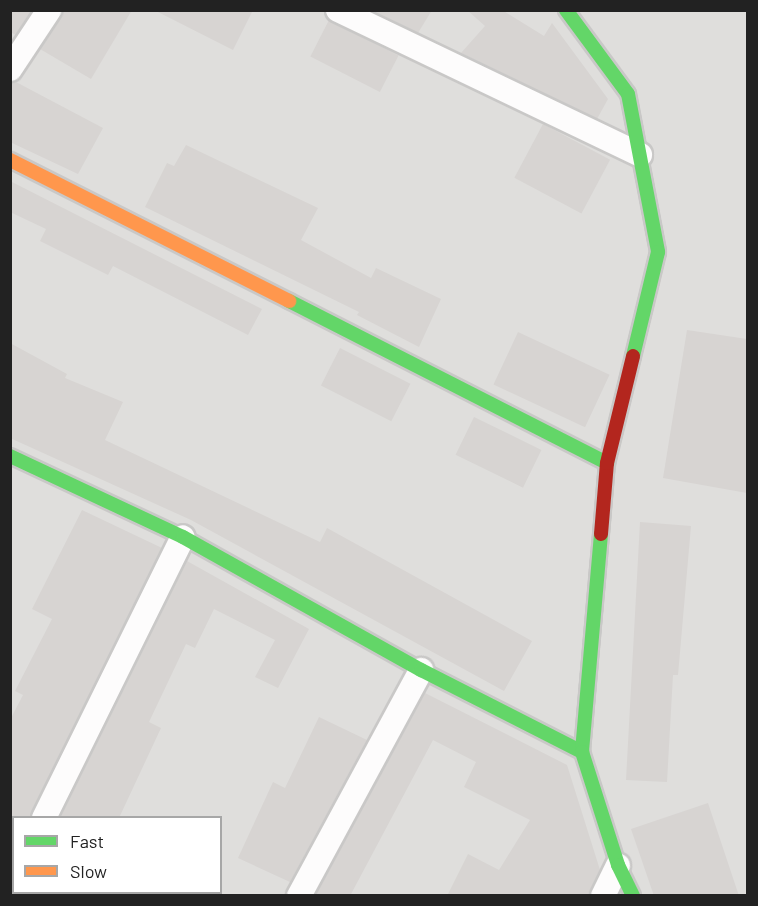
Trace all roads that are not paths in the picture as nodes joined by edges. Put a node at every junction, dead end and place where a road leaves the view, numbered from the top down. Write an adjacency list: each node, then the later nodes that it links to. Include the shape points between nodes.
1 (49, 10): 4 (street)
2 (338, 10): 5 (street)
3 (566, 10): 5 (street, via 628,94)
4 (10, 69)
5 (640, 155): 8 (street, via 658,252)
6 (10, 160): 8 (street)
7 (10, 456): 9 (street)
8 (607, 463): 11 (street)
9 (183, 537): 10 (street); 12 (street)
10 (421, 670): 11 (street); 14 (street)
11 (582, 752): 13 (street)
12 (45, 816)
13 (618, 865): 15 (street); 16 (street)
14 (299, 896)
15 (603, 896)
16 (633, 896)

